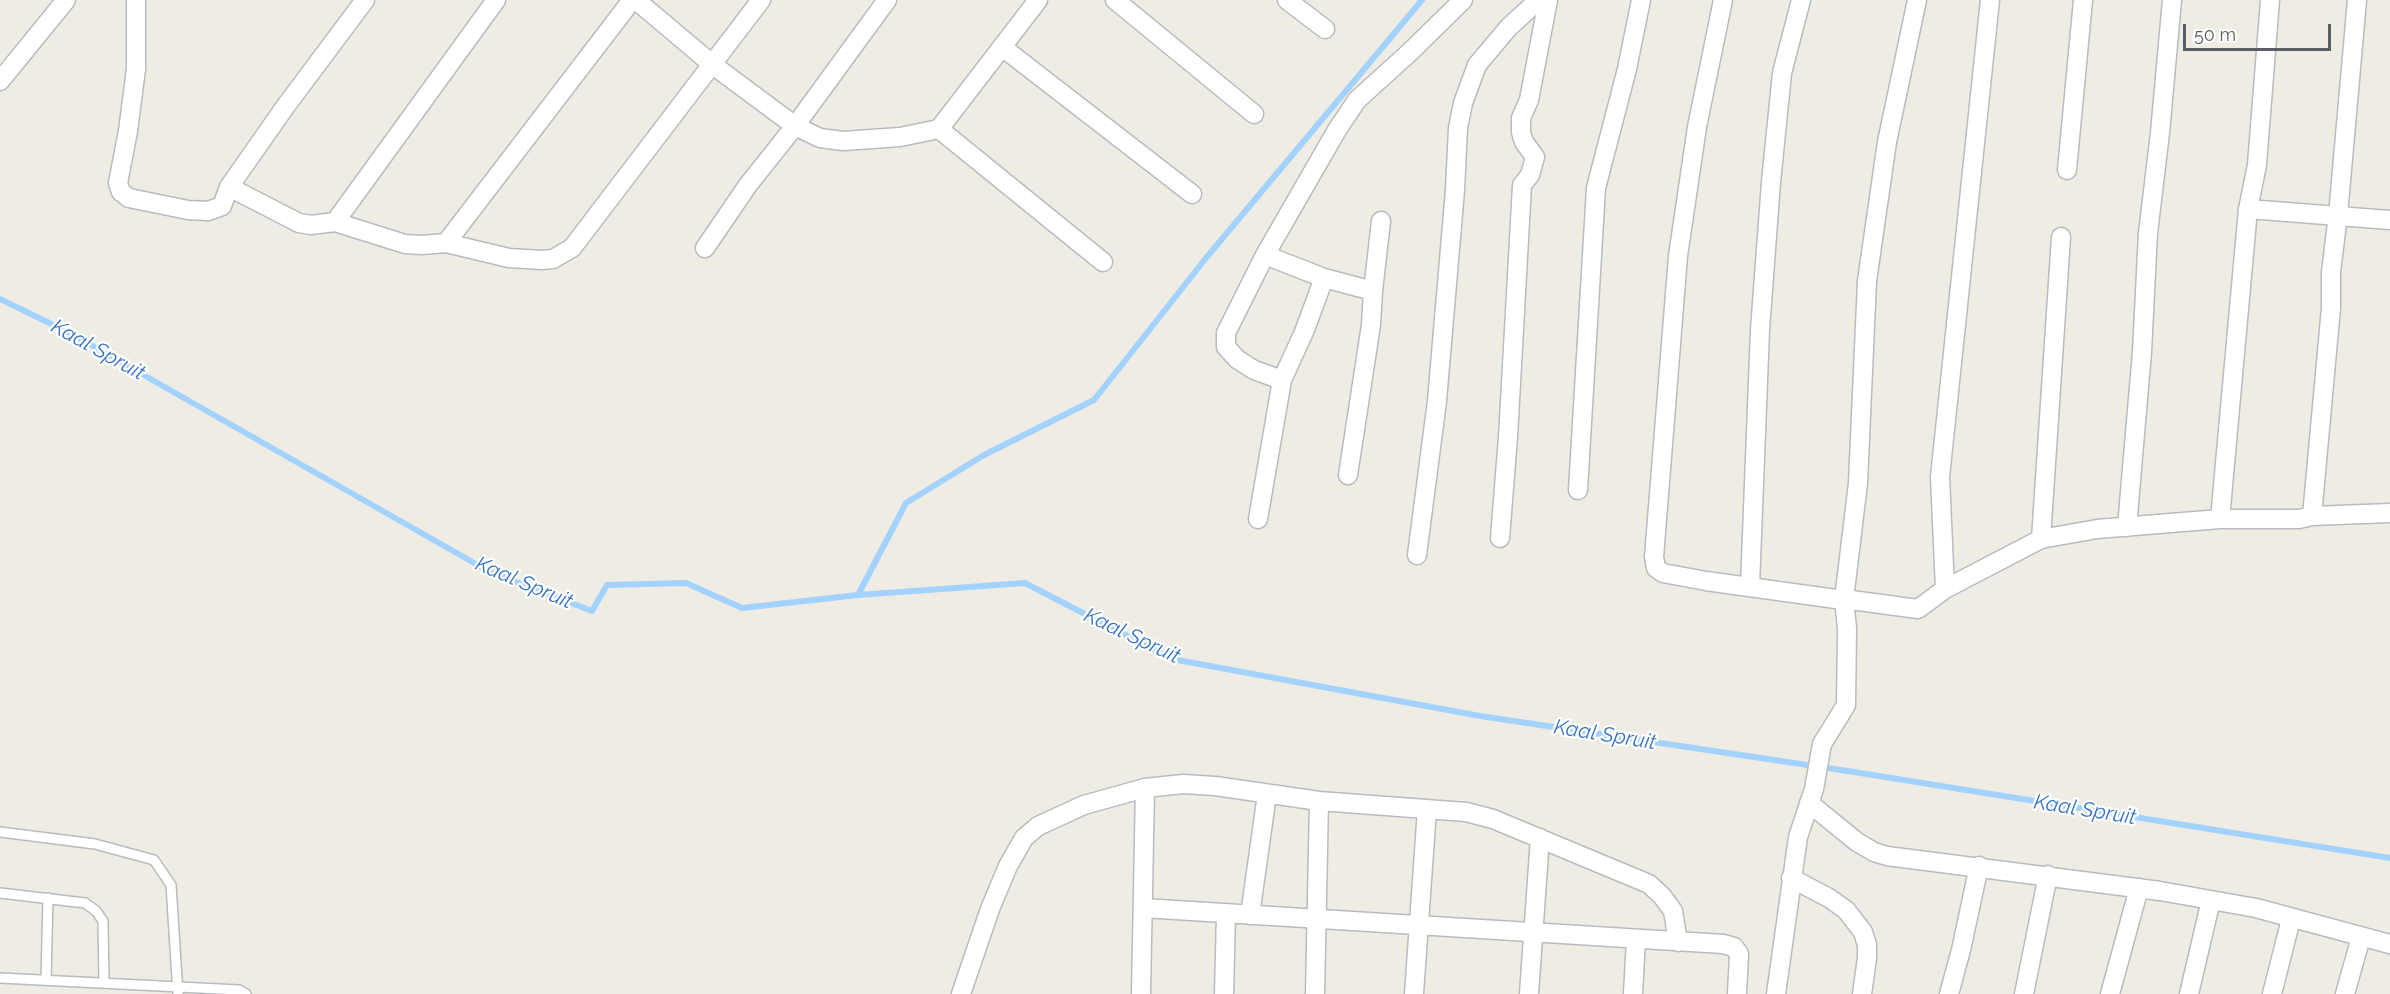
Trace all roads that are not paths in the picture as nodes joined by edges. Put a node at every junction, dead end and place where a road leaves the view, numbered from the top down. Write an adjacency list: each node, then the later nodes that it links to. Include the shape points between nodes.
1 (66, 0): 25 (street)
2 (136, 0): 30 (street, via 136,69 119,188 134,200 208,211 222,206)
3 (365, 0): 30 (street)
4 (496, 0): 36 (street)
5 (634, 0): 24 (street); 38 (street)
6 (760, 0): 24 (street)
7 (887, 0): 27 (street)
8 (1038, 0): 23 (street)
9 (1115, 0): 26 (street)
10 (1287, 0): 22 (street)
11 (1462, 0): 40 (street, via 1357,100)
12 (1546, 0): 52 (street, via 1529,100 1521,118 1524,142 1535,157 1530,175 1522,185); 54 (street, via 1532,6 1509,27 1477,65 1463,103 1437,401)
13 (1641, 0): 46 (street, via 1596,188)
14 (1723, 0): 55 (street, via 1697,127 1678,256 1654,557 1656,568 1663,573)
15 (1801, 0): 55 (street, via 1782,73 1771,182 1760,330)
16 (1917, 0): 57 (street, via 1887,142 1867,281 1858,483)
17 (1990, 0): 56 (street, via 1940,477)
18 (2083, 0): 29 (street)
19 (2172, 0): 51 (street, via 2148,233)
20 (2270, 0): 32 (street, via 2257,165)
21 (2357, 0): 33 (street)
22 (1325, 29)
23 (1002, 47): 28 (street); 31 (street)
24 (713, 65): 27 (street); 38 (street, via 564,254 542,260 509,258)
25 (0, 81)
26 (1254, 114)
27 (795, 126): 28 (street, via 820,138 843,141 900,137); 39 (street)
28 (939, 129): 41 (street)
29 (2067, 170)
30 (229, 187): 36 (street, via 299,223)
31 (1192, 194)
32 (2248, 209): 33 (street); 50 (street)
33 (2338, 215): 34 (street); 48 (street)
34 (2390, 220)
35 (1381, 221): 43 (street)
36 (335, 222): 38 (street, via 405,244)
37 (2061, 237): 53 (street)
38 (446, 243)
39 (705, 248)
40 (1265, 255): 42 (street); 44 (street, via 1226,333 1226,347 1244,364)
41 (1103, 262)
42 (1324, 278): 43 (street); 44 (street)
43 (1373, 291): 45 (street)
44 (1282, 380): 49 (street)
45 (1348, 475)
46 (1578, 490)
47 (2390, 513): 48 (street)
48 (2312, 516): 50 (street)
49 (1258, 519)
50 (2220, 519): 51 (street)
51 (2127, 526): 53 (street)
52 (1500, 538)
53 (2041, 539): 56 (street)
54 (1417, 555)
55 (1750, 586): 57 (street)
56 (1945, 590): 57 (street, via 1918,609)
57 (1844, 599): 60 (street, via 1848,674 1845,705 1822,744)
58 (1145, 788): 59 (street, via 1183,784); 72 (street); 88 (street, via 1084,805 1038,826 1024,838 990,909)
59 (1267, 794): 61 (street); 74 (street)
60 (1811, 796): 65 (street, via 1857,842 1874,852); 67 (street)
61 (1319, 801): 62 (street); 75 (street)
62 (1427, 809): 64 (street, via 1493,819); 77 (street)
63 (0, 832): 86 (lane, via 95,844 154,860 171,885)
64 (1540, 838): 78 (street); 81 (street, via 1649,884 1673,911)
65 (1979, 866): 66 (street); 98 (street)
66 (2048, 875): 68 (street); 99 (street)
67 (1791, 878): 96 (street); 97 (street, via 1837,904 1856,920 1867,945)
68 (2139, 888): 71 (street); 100 (street)
69 (0, 894): 70 (lane)
70 (48, 898): 84 (lane); 85 (lane, via 85,903 103,921)
71 (2211, 900): 76 (street); 101 (street)
72 (1143, 908): 73 (street); 89 (street)
73 (1226, 913): 74 (street); 90 (street)
74 (1250, 915): 75 (street)
75 (1317, 919): 77 (street); 91 (street)
76 (2291, 919): 79 (street); 102 (street)
77 (1419, 926): 78 (street); 92 (street)
78 (1533, 933): 80 (street); 93 (street)
79 (2361, 937): 82 (street); 103 (street)
80 (1636, 939): 81 (street); 94 (street)
81 (1678, 942): 95 (street, via 1734,947 1740,958)
82 (2390, 944)
83 (0, 978): 84 (lane)
84 (46, 980): 85 (lane)
85 (104, 983): 86 (lane)
86 (178, 990): 87 (lane, via 239,990)
87 (246, 994)
88 (961, 994)
89 (1141, 994)
90 (1224, 994)
91 (1316, 994)
92 (1414, 994)
93 (1529, 994)
94 (1633, 994)
95 (1737, 994)
96 (1776, 994)
97 (1862, 994)
98 (1949, 994)
99 (2024, 994)
100 (2110, 994)
101 (2189, 994)
102 (2272, 994)
103 (2345, 994)

